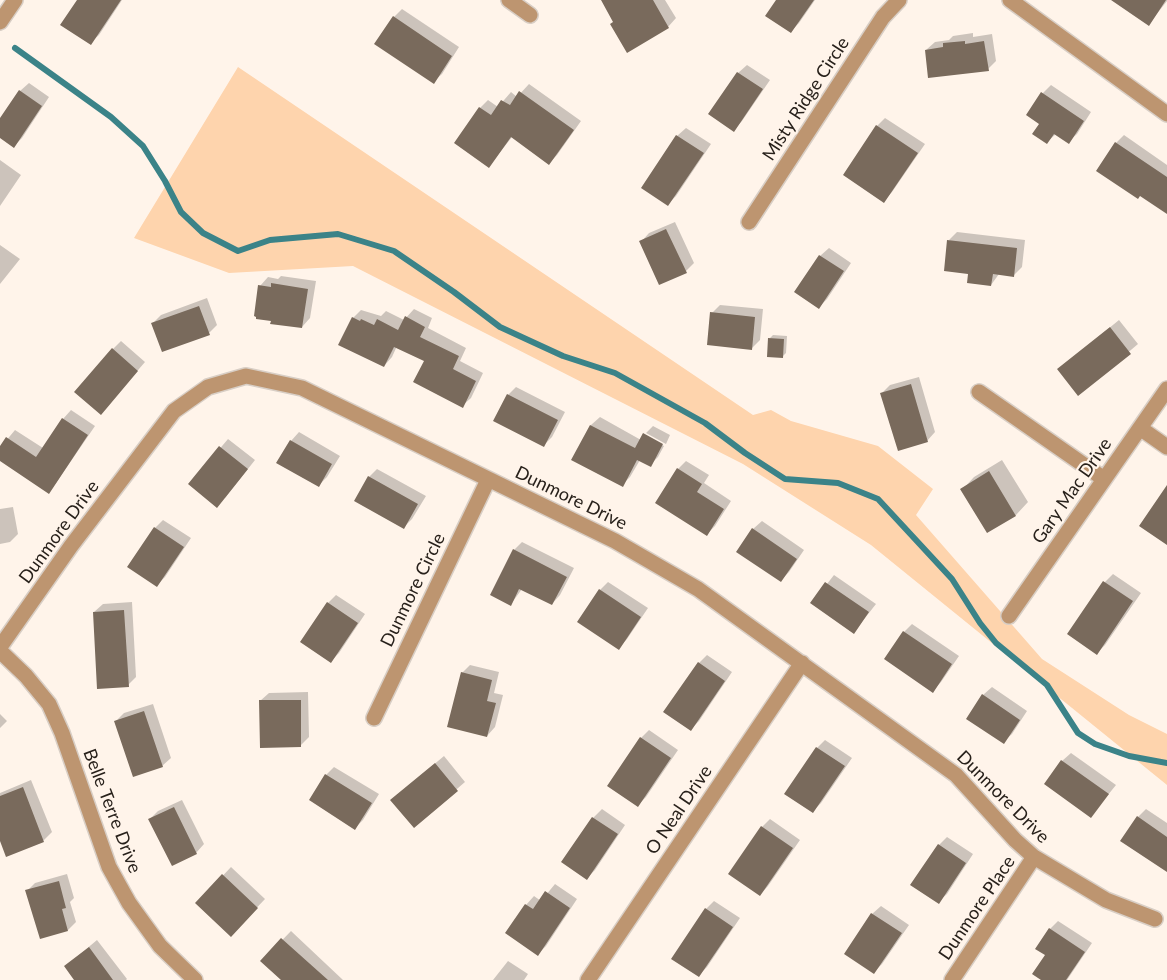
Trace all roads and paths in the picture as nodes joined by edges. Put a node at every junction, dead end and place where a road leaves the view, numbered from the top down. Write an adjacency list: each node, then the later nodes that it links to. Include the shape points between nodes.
1 (15, 0): 6 (street)
2 (509, 0): 5 (street)
3 (899, 0): 8 (street, Misty Ridge Circle, via 883,17)
4 (1010, 0): 7 (street)
5 (530, 15)
6 (0, 22)
7 (1167, 114)
8 (749, 222)
9 (1167, 389): 11 (street, Gary Mac Drive)
10 (979, 392): 13 (street)
11 (1140, 428): 12 (street); 13 (street, Gary Mac Drive)
12 (1167, 447)
13 (1104, 479): 15 (street, Gary Mac Drive)
14 (488, 480): 16 (street, Dunmore Drive, via 302,388 246,376 208,387 174,411 71,546); 17 (street, Dunmore Drive, via 626,547 698,589); 18 (street, Dunmore Circle)
15 (1009, 616)
16 (0, 649): 21 (street, Belle Terre Drive, via 49,704 109,867 129,903 160,946)
17 (802, 663): 19 (street, Dunmore Drive, via 956,775); 22 (street, O Neal Drive)
18 (374, 718)
19 (1034, 857): 20 (street, Dunmore Drive, via 1106,900); 23 (street, Dunmore Place)
20 (1155, 919)
21 (195, 980)
22 (588, 980)
23 (952, 980)

